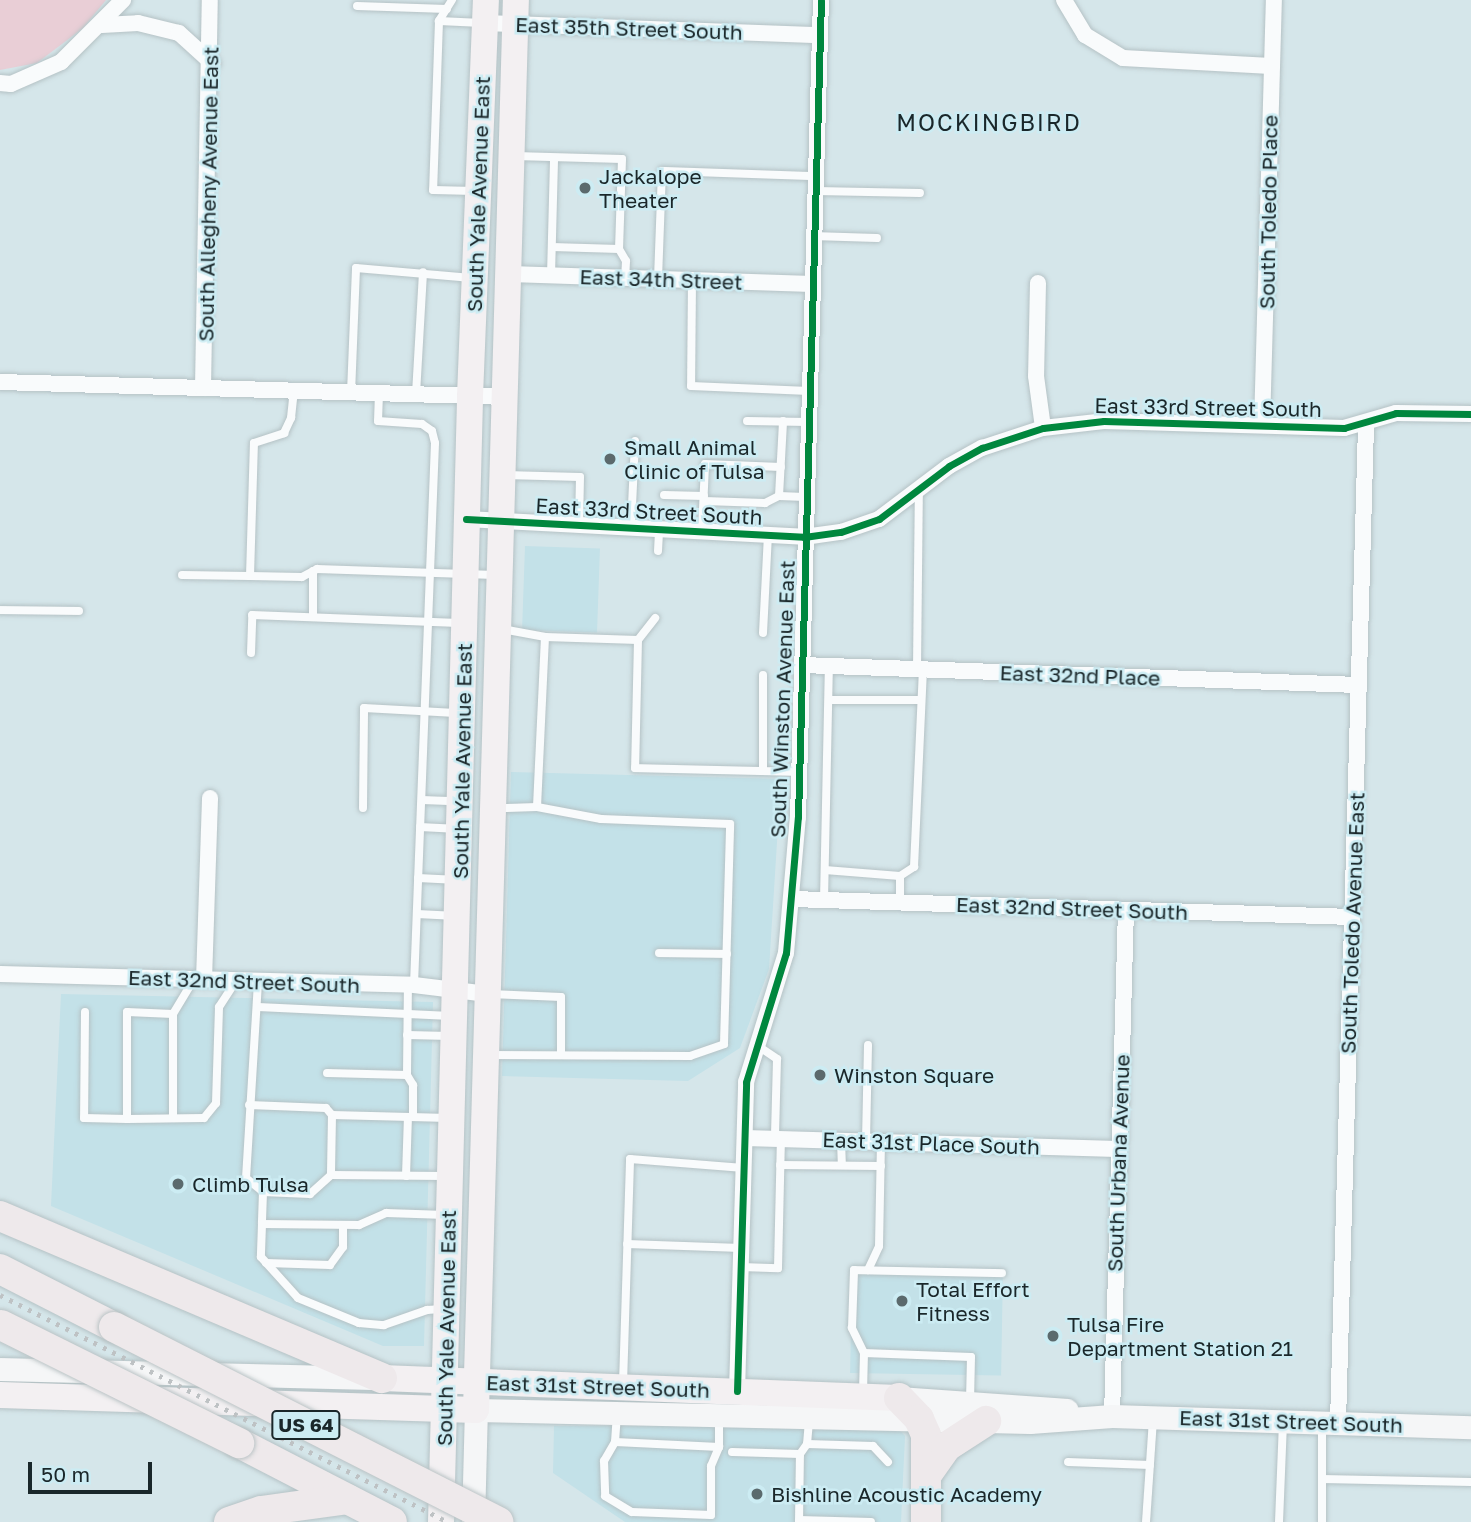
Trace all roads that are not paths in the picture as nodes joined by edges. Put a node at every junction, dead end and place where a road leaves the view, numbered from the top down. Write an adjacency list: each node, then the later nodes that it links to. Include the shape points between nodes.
1 (123, 0): 12 (street)
2 (210, 0): 14 (street, South Allegheny Avenue East)
3 (452, 0): 8 (lane)
4 (821, 0): 13 (street, South Winston Avenue East)
5 (1064, 0): 15 (street, via 1085,35 1103,49 1145,61)
6 (1274, 0): 15 (street, South Toledo Place)
7 (357, 6): 8 (lane)
8 (447, 9): 11 (lane)
9 (485, 11): 10 (street, East 35th Street South); 11 (lane, East 35th Street South); 20 (main road, South Yale Avenue East)
10 (515, 12): 13 (street, East 35th Street South); 17 (main road, South Yale Avenue East)
11 (439, 21): 20 (lane, via 433,190)
12 (102, 25): 14 (street, via 138,23 179,33); 16 (street, via 61,62 11,84)
13 (820, 35): 19 (street, South Winston Avenue East)
14 (212, 63): 37 (street, South Allegheny Avenue East)
15 (1271, 65): 50 (street, South Toledo Place)
16 (0, 83)
17 (512, 156): 18 (lane); 28 (main road, South Yale Avenue East)
18 (554, 158): 25 (lane); 26 (lane, via 622,159)
19 (813, 183): 21 (lane); 22 (street, South Winston Avenue East); 32 (lane, via 662,171)
20 (478, 191): 23 (main road, South Yale Avenue East)
21 (920, 192)
22 (812, 236): 24 (lane); 35 (street, South Winston Avenue East)
23 (477, 238): 28 (main road); 30 (main road, South Yale Avenue East)
24 (877, 238)
25 (552, 247): 26 (lane); 29 (lane)
26 (619, 249): 31 (lane, via 626,261)
27 (423, 272): 30 (lane); 40 (lane, via 356,268); 42 (lane)
28 (510, 274): 29 (street, East 34th Street); 44 (main road, South Yale Avenue East)
29 (551, 275): 31 (street, East 34th Street)
30 (475, 278): 43 (main road, South Yale Avenue East)
31 (625, 278): 32 (street, East 34th Street)
32 (658, 279): 33 (street, East 34th Street)
33 (692, 280): 35 (street, East 34th Street); 39 (lane, via 691,386)
34 (1038, 283): 51 (street, via 1036,376)
35 (812, 284): 39 (street, South Winston Avenue East)
36 (0, 382): 37 (street)
37 (203, 388): 38 (street)
38 (294, 391): 40 (street); 74 (lane, via 284,433 254,443)
39 (808, 391): 48 (street, South Winston Avenue East)
40 (351, 393): 41 (street)
41 (379, 393): 42 (street); 70 (lane, via 378,421 422,424 432,431)
42 (416, 394): 43 (street)
43 (470, 396): 44 (street); 60 (main road, South Yale Avenue East)
44 (508, 397): 54 (main road, South Yale Avenue East)
45 (1471, 414): 49 (street, East 33rd Street South, via 1395,413)
46 (747, 421): 47 (lane)
47 (783, 421): 48 (lane); 53 (lane)
48 (808, 422): 58 (street, South Winston Avenue East)
49 (1366, 423): 50 (street, East 33rd Street South, via 1344,428); 90 (street, South Toledo Avenue East)
50 (1262, 425): 51 (street, East 33rd Street South, via 1104,421)
51 (1043, 428): 55 (street, East 33rd Street South, via 982,448)
52 (635, 441): 63 (lane)
53 (781, 467): 57 (lane); 59 (lane, via 705,464)
54 (505, 475): 61 (main road, South Yale Avenue East); 62 (lane, via 580,477)
55 (919, 489): 67 (street, East 33rd Street South, via 879,519 841,532); 88 (lane)
56 (664, 495): 59 (lane)
57 (779, 496): 58 (lane); 59 (lane, via 765,503)
58 (805, 497): 67 (street, South Winston Avenue East)
59 (704, 498): 65 (lane)
60 (466, 519): 61 (street, East 33rd Street South); 71 (main road, South Yale Avenue East)
61 (504, 521): 62 (street, East 33rd Street South); 73 (main road, South Yale Avenue East)
62 (579, 525): 63 (street, East 33rd Street South)
63 (631, 527): 64 (street, East 33rd Street South)
64 (659, 529): 65 (street, East 33rd Street South); 68 (lane)
65 (702, 531): 66 (street, East 33rd Street South)
66 (768, 535): 67 (street, East 33rd Street South); 82 (lane)
67 (804, 537): 86 (street, South Winston Avenue East)
68 (658, 551)
69 (313, 571): 70 (lane); 74 (lane, via 302,577); 77 (lane)
70 (429, 573): 71 (lane); 79 (lane)
71 (465, 574): 73 (lane); 80 (main road, South Yale Avenue East)
72 (182, 575): 74 (lane)
73 (502, 575): 81 (main road, South Yale Avenue East)
74 (250, 576)
75 (0, 610): 76 (lane)
76 (79, 611)
77 (313, 617): 79 (lane); 85 (lane, via 252,615)
78 (655, 618): 84 (lane)
79 (428, 622): 80 (lane); 93 (lane)
80 (464, 623): 94 (main road, South Yale Avenue East)
81 (499, 628): 83 (lane); 100 (main road, South Yale Avenue East)
82 (763, 633)
83 (545, 637): 84 (lane); 101 (lane)
84 (638, 640): 95 (lane, via 635,768)
85 (251, 653)
86 (802, 664): 87 (street, East 32nd Place); 96 (street, South Winston Avenue East)
87 (829, 666): 88 (street, East 32nd Place); 91 (lane)
88 (920, 669): 90 (street, East 32nd Place); 92 (lane)
89 (763, 675): 95 (lane)
90 (1358, 685): 115 (street, South Toledo Avenue East)
91 (829, 700): 92 (lane); 105 (lane)
92 (921, 700): 106 (lane, via 914,867)
93 (425, 711): 94 (lane); 98 (lane); 102 (lane, via 364,708)
94 (463, 713): 99 (main road, South Yale Avenue East)
95 (763, 770): 96 (lane)
96 (799, 772): 109 (street, South Winston Avenue East)
97 (210, 798): 119 (street)
98 (422, 800): 99 (lane); 103 (lane)
99 (461, 801): 104 (main road, South Yale Avenue East)
100 (492, 807): 101 (lane); 124 (main road, South Yale Avenue East)
101 (537, 807): 117 (lane, via 601,819 730,824)
102 (363, 808)
103 (420, 827): 104 (lane); 107 (lane)
104 (461, 829): 108 (main road, South Yale Avenue East)
105 (825, 870): 106 (lane); 110 (lane)
106 (900, 876): 111 (lane)
107 (418, 878): 108 (lane); 113 (lane)
108 (460, 880): 114 (main road, South Yale Avenue East)
109 (792, 899): 110 (street, East 32nd Street South); 132 (street, South Winston Avenue East, via 786,953)
110 (824, 900): 111 (street, East 32nd Street South)
111 (900, 903): 112 (street, East 32nd Street South)
112 (1126, 910): 115 (street, East 32nd Street South); 147 (street, South Urbana Avenue)
113 (417, 914): 114 (lane); 122 (lane)
114 (458, 916): 123 (main road, South Yale Avenue East)
115 (1352, 917): 188 (street, South Toledo Avenue East)
116 (659, 953): 117 (lane)
117 (727, 954): 133 (lane, via 724,1044 690,1056)
118 (0, 974): 119 (street, East 32nd Street South)
119 (199, 979): 120 (street, East 32nd Street South); 128 (lane)
120 (235, 982): 121 (street, East 32nd Street South); 140 (lane, via 218,1016 216,1103 204,1118)
121 (258, 982): 122 (street, East 32nd Street South); 125 (lane)
122 (411, 985): 123 (street, East 32nd Street South); 127 (lane)
123 (457, 988): 124 (street, East 32nd Street South); 129 (main road, South Yale Avenue East)
124 (487, 994): 133 (lane, via 561,997); 134 (main road, South Yale Avenue East)
125 (258, 1007): 127 (lane); 137 (lane, via 252,1020)
126 (85, 1012): 142 (lane, via 84,1118)
127 (407, 1013): 129 (lane); 130 (lane)
128 (173, 1014): 140 (lane); 142 (lane, via 127,1012)
129 (455, 1026): 130 (lane); 141 (main road, South Yale Avenue East)
130 (407, 1035): 136 (lane)
131 (868, 1045): 146 (lane)
132 (758, 1046): 143 (street, South Winston Avenue East, via 746,1082); 144 (lane, via 777,1059)
133 (561, 1053): 134 (lane)
134 (486, 1055): 173 (main road, South Yale Avenue East)
135 (327, 1073): 136 (lane)
136 (407, 1075): 139 (lane, via 413,1085)
137 (249, 1105): 138 (lane, via 326,1108); 155 (lane, via 246,1178)
138 (332, 1115): 139 (lane); 152 (lane)
139 (410, 1117): 141 (lane); 153 (lane)
140 (173, 1118): 142 (lane)
141 (452, 1118): 154 (main road, South Yale Avenue East)
142 (127, 1119)
143 (744, 1138): 144 (street, East 31st Place South); 151 (street, South Winston Avenue East)
144 (778, 1138): 145 (street, East 31st Place South); 148 (lane)
145 (841, 1140): 146 (street, East 31st Place South); 149 (lane)
146 (873, 1141): 147 (street, East 31st Place South); 150 (lane)
147 (1118, 1149): 184 (street, South Urbana Avenue)
148 (780, 1165): 149 (lane); 163 (lane, via 778,1268)
149 (842, 1166): 150 (lane)
150 (881, 1166): 165 (lane, via 879,1246)
151 (744, 1168): 160 (lane, via 630,1159); 161 (street, South Winston Avenue East)
152 (331, 1175): 153 (lane); 155 (lane, via 310,1194)
153 (406, 1176): 154 (lane)
154 (450, 1177): 156 (main road, South Yale Avenue East)
155 (263, 1192): 158 (lane)
156 (449, 1215): 159 (lane, via 386,1213 359,1225); 167 (main road, South Yale Avenue East)
157 (0, 1216): 171 (highway)
158 (262, 1224): 159 (lane); 162 (lane, via 261,1257)
159 (343, 1225): 162 (lane, via 342,1247 330,1265)
160 (627, 1244): 161 (lane); 174 (lane)
161 (741, 1248): 163 (street, South Winston Avenue East)
162 (266, 1263): 167 (lane, via 298,1298 359,1323 384,1325 426,1310)
163 (741, 1266): 175 (street, South Winston Avenue East)
164 (0, 1269): 208 (highway, US 64, bridge)
165 (868, 1270): 166 (lane); 169 (lane, via 853,1270 852,1328)
166 (1002, 1273)
167 (446, 1309): 172 (main road, South Yale Avenue East)
168 (0, 1325): 201 (highway, US 64, bridge)
169 (864, 1353): 177 (lane); 181 (lane, via 971,1357)
170 (0, 1369): 171 (main road, East 31st Street South)
171 (382, 1378): 172 (main road, East 31st Street South)
172 (444, 1380): 173 (main road, East 31st Street South); 179 (main road, South Yale Avenue East)
173 (475, 1381): 174 (main road, East 31st Street South); 180 (main road, South Yale Avenue East)
174 (623, 1387): 175 (main road, East 31st Street South)
175 (737, 1391): 177 (main road, East 31st Street South)
176 (0, 1395): 179 (main road, East 31st Street South)
177 (863, 1397): 178 (main road, East 31st Street South)
178 (909, 1408): 181 (main road, East 31st Street South); 186 (main road, East 31st Street South); 198 (highway, via 927,1442)
179 (444, 1409): 180 (main road, East 31st Street South); 206 (main road, South Yale Avenue East)
180 (475, 1410): 182 (main road, East 31st Street South); 207 (main road, South Yale Avenue East)
181 (978, 1411): 184 (main road, East 31st Street South); 198 (highway)
182 (617, 1412): 183 (main road, East 31st Street South); 190 (lane)
183 (719, 1414): 186 (main road, East 31st Street South); 192 (lane)
184 (1111, 1416): 185 (main road, East 31st Street South)
185 (1153, 1417): 187 (main road, East 31st Street South); 197 (lane)
186 (809, 1418): 191 (lane)
187 (1283, 1420): 188 (main road, East 31st Street South); 212 (lane)
188 (1330, 1422): 189 (main road, East 31st Street South); 199 (lane)
189 (1471, 1427)
190 (615, 1442): 192 (lane); 192 (lane, via 604,1461 605,1496 632,1512 711,1515 711,1466)
191 (807, 1444): 194 (lane); 195 (lane, via 873,1446)
192 (719, 1447)
193 (732, 1452): 194 (lane)
194 (800, 1454): 203 (lane)
195 (888, 1462)
196 (1068, 1462): 197 (lane)
197 (1150, 1465): 211 (lane)
198 (928, 1474): 210 (highway)
199 (1322, 1479): 200 (lane); 213 (lane)
200 (1471, 1482)
201 (347, 1499): 202 (highway, US 64); 205 (highway, via 261,1511)
202 (389, 1521)
203 (799, 1521): 204 (lane)
204 (840, 1521): 209 (lane)
205 (229, 1522)
206 (441, 1522)
207 (473, 1522)
208 (498, 1522)
209 (871, 1522)
210 (926, 1522)
211 (1146, 1522)
212 (1279, 1522)
213 (1322, 1522)

